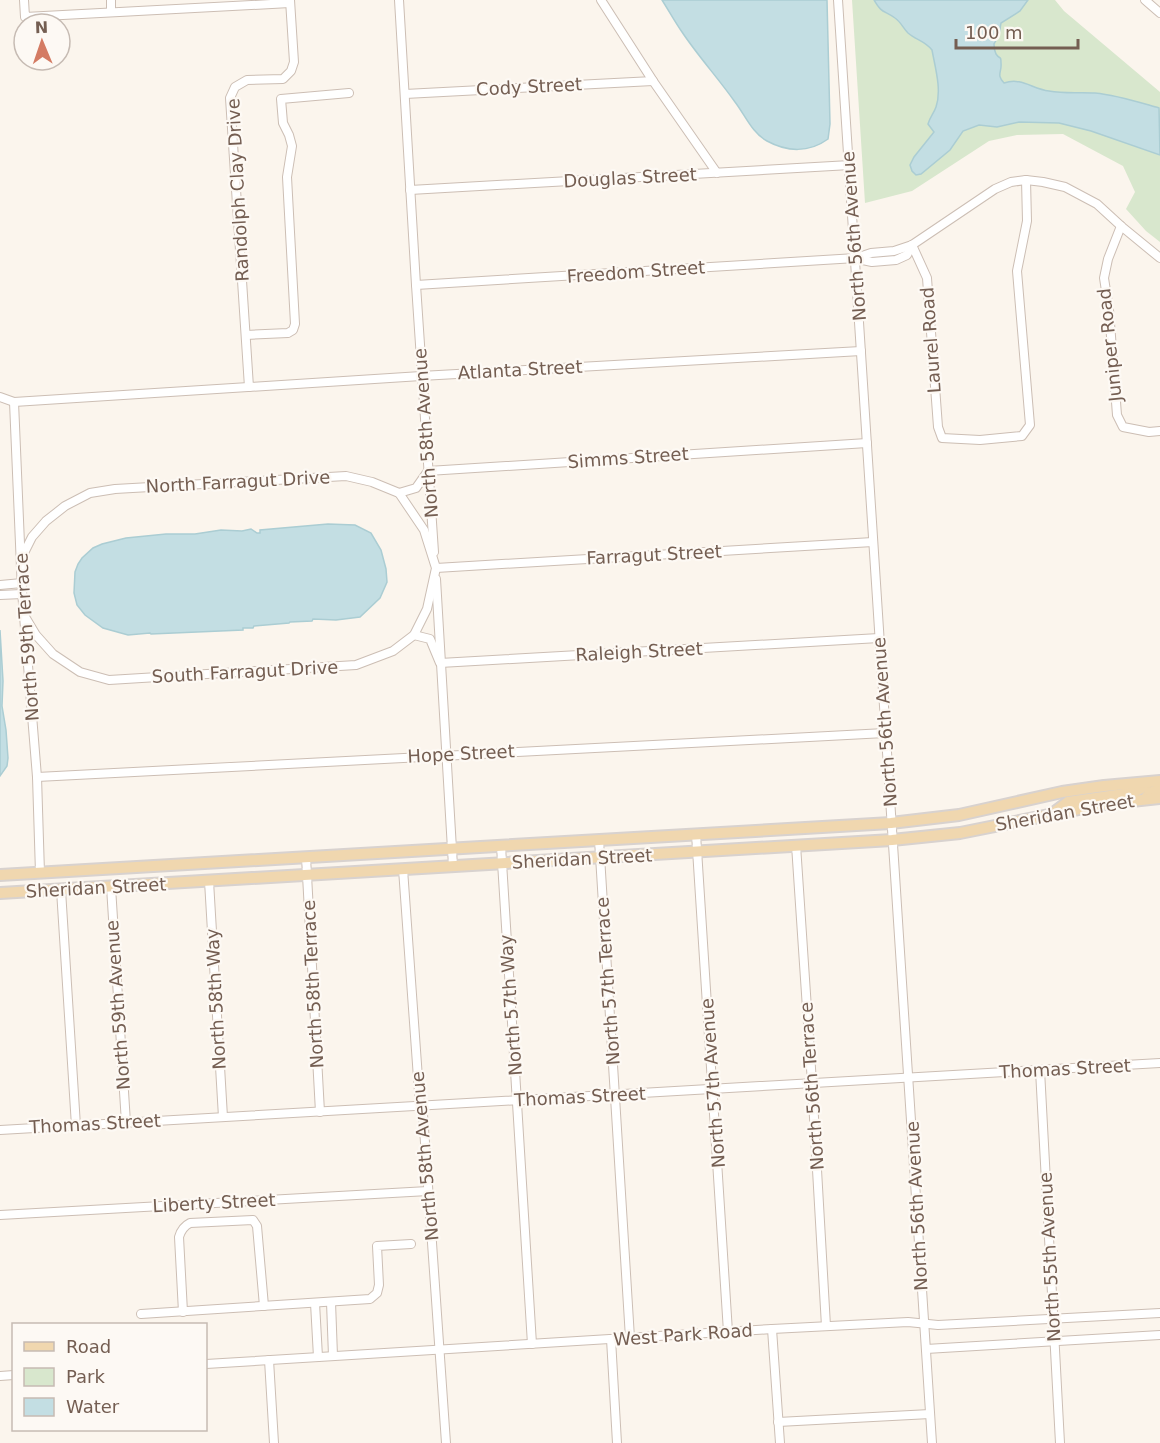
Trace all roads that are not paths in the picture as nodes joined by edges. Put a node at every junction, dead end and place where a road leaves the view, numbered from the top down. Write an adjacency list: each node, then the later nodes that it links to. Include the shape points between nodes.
1 (24, 0): 9 (street, via 25,17)
2 (111, 0): 9 (street)
3 (399, 0): 13 (street, North 58th Avenue)
4 (601, 0): 11 (street)
5 (838, 0): 14 (street, North 56th Avenue)
6 (1145, 0): 10 (street)
7 (290, 1): 8 (street); 23 (street, Randolph Clay Drive, via 294,62 291,72 283,79 246,81 235,87 230,98)
8 (203, 3): 9 (street)
9 (111, 12)
10 (1160, 13)
11 (654, 81): 13 (street, Cody Street); 15 (street)
12 (350, 93): 23 (street, via 281,99 282,123 291,146 287,177 295,324 288,333)
13 (405, 94): 17 (street, North 58th Avenue)
14 (850, 165): 15 (street, Douglas Street); 20 (street, North 56th Avenue)
15 (717, 173): 17 (street, Douglas Street)
16 (1026, 180): 18 (street, via 1065,186 1097,204); 19 (street, Freedom Street, via 995,189); 19 (street, Laurel Road, via 1027,221 1017,271 1030,425 1022,436 942,438 927,278)
17 (410, 190): 22 (street, North 58th Avenue)
18 (1121, 226): 21 (street); 29 (street, Juniper Road, via 1104,279 1117,416 1123,427)
19 (912, 245): 20 (street, Freedom Street, via 891,256 872,253)
20 (856, 258): 22 (street, Freedom Street); 24 (street, North 56th Avenue)
21 (1160, 258)
22 (416, 285): 25 (street, North 58th Avenue)
23 (246, 335): 26 (street, Randolph Clay Drive)
24 (861, 351): 25 (street, Atlanta Street); 30 (street, North 56th Avenue)
25 (421, 376): 26 (street, Atlanta Street); 31 (street, North 58th Avenue)
26 (249, 387): 28 (street, Atlanta Street)
27 (0, 398): 28 (street, Atlanta Street)
28 (14, 402): 34 (street, North 59th Terrace)
29 (1160, 431)
30 (867, 443): 31 (street, Simms Street); 33 (street, North 56th Avenue)
31 (428, 471): 32 (street, via 416,488); 35 (street, North 58th Avenue)
32 (399, 493): 34 (street, North Farragut Drive, via 346,476 90,493 46,521); 35 (street, via 424,530)
33 (873, 542): 35 (street, Farragut Street); 42 (street, North 56th Avenue)
34 (21, 559): 36 (street, North 59th Terrace)
35 (436, 568): 41 (street, South Farragut Drive, via 427,609); 43 (street, North 58th Avenue)
36 (22, 583): 37 (street); 38 (street, North 59th Terrace)
37 (0, 585)
38 (22, 594): 39 (street); 40 (street, North 59th Terrace)
39 (0, 595)
40 (24, 615): 41 (street, South Farragut Drive, via 52,654 80,672 109,680 356,665 393,651); 46 (street, North 59th Terrace)
41 (414, 634): 43 (street, via 430,639)
42 (879, 638): 43 (street, Raleigh Street); 44 (street, North 56th Avenue)
43 (440, 663): 45 (street, North 58th Avenue)
44 (885, 733): 45 (street, Hope Street); 52 (street, North 56th Avenue)
45 (446, 755): 46 (street, Hope Street); 58 (street, North 58th Avenue)
46 (37, 777): 65 (street, North 59th Terrace)
47 (1155, 782): 51 (main road, via 1131,793 1068,802); 52 (main road, Sheridan Street, via 1062,792 959,815)
48 (1160, 789): 50 (main road)
49 (1160, 798): 50 (main road, Sheridan Street)
50 (1145, 799): 51 (main road, Sheridan Street)
51 (1051, 814): 55 (main road, Sheridan Street, via 960,833)
52 (891, 822): 53 (main road, Sheridan Street); 55 (street, North 56th Avenue)
53 (696, 834): 54 (main road, Sheridan Street); 59 (street, North 57th Avenue)
54 (599, 840): 57 (main road, Sheridan Street); 61 (street, North 57th Terrace)
55 (892, 840): 56 (main road, Sheridan Street); 74 (street, North 56th Avenue)
56 (796, 845): 59 (main road, Sheridan Street); 75 (street, North 56th Terrace)
57 (501, 846): 58 (main road, Sheridan Street); 62 (street, North 57th Way)
58 (452, 849): 60 (main road, Sheridan Street); 63 (street, North 58th Avenue)
59 (698, 852): 61 (main road, Sheridan Street); 76 (street, North 57th Avenue)
60 (306, 857): 65 (main road, Sheridan Street); 67 (street, North 58th Terrace)
61 (600, 858): 62 (main road, Sheridan Street); 77 (street, North 57th Terrace)
62 (502, 863): 63 (main road, Sheridan Street); 78 (street, North 57th Way)
63 (453, 866): 64 (main road, Sheridan Street)
64 (403, 869): 67 (main road, Sheridan Street); 79 (street, North 58th Avenue)
65 (40, 873): 66 (main road, Sheridan Street)
66 (0, 875)
67 (307, 875): 68 (main road, Sheridan Street); 80 (street, North 58th Terrace)
68 (209, 881): 69 (main road, Sheridan Street); 81 (street, North 58th Way)
69 (111, 887): 70 (main road, Sheridan Street); 82 (street, North 59th Avenue)
70 (61, 891): 71 (main road, Sheridan Street); 83 (street)
71 (0, 893)
72 (1160, 1064): 73 (street, Thomas Street)
73 (1040, 1070): 74 (street, Thomas Street); 94 (street, North 55th Avenue)
74 (909, 1078): 75 (street, Thomas Street); 95 (street, North 56th Avenue)
75 (812, 1083): 76 (street, Thomas Street); 96 (street, North 56th Terrace)
76 (714, 1089): 77 (street, Thomas Street); 98 (street, North 57th Avenue)
77 (615, 1095): 78 (street, Thomas Street); 100 (street, North 57th Terrace)
78 (517, 1100): 79 (street, Thomas Street); 103 (street, North 57th Way)
79 (420, 1106): 80 (street, Thomas Street); 85 (street, North 58th Avenue)
80 (320, 1112): 81 (street, Thomas Street)
81 (222, 1117): 82 (street, Thomas Street)
82 (126, 1123): 83 (street, Thomas Street)
83 (75, 1126): 84 (street, Thomas Street)
84 (0, 1130)
85 (428, 1191): 86 (street, Liberty Street); 105 (street, North 58th Avenue)
86 (0, 1215)
87 (411, 1244): 88 (street, via 376,1246 379,1285 370,1299)
88 (331, 1302): 89 (street); 106 (street)
89 (315, 1303): 90 (street); 107 (street)
90 (264, 1306): 91 (street); 91 (street, via 257,1226 253,1220 190,1222 179,1237)
91 (183, 1312): 93 (street)
92 (1160, 1313): 94 (street, West Park Road)
93 (141, 1314)
94 (1053, 1319): 95 (street, West Park Road); 102 (street, North 55th Avenue)
95 (924, 1324): 96 (street, West Park Road); 104 (street, North 56th Avenue)
96 (826, 1326): 97 (street, West Park Road)
97 (772, 1329): 98 (street, West Park Road); 111 (street)
98 (728, 1332): 100 (street, West Park Road)
99 (1160, 1335): 102 (street)
100 (630, 1338): 101 (street, West Park Road)
101 (611, 1339): 103 (street, West Park Road); 114 (street)
102 (1054, 1341): 104 (street); 117 (street, North 55th Avenue)
103 (532, 1344): 105 (street, West Park Road)
104 (926, 1349): 110 (street, North 56th Avenue)
105 (440, 1350): 106 (street, West Park Road); 113 (street, North 58th Avenue)
106 (333, 1356): 107 (street, West Park Road)
107 (318, 1357): 108 (street, West Park Road)
108 (269, 1360): 109 (street, West Park Road); 112 (street)
109 (207, 1364)
110 (930, 1414): 111 (street); 116 (street, North 56th Avenue)
111 (778, 1422): 115 (street)
112 (274, 1443)
113 (446, 1443)
114 (617, 1443)
115 (780, 1443)
116 (932, 1443)
117 (1060, 1443)

